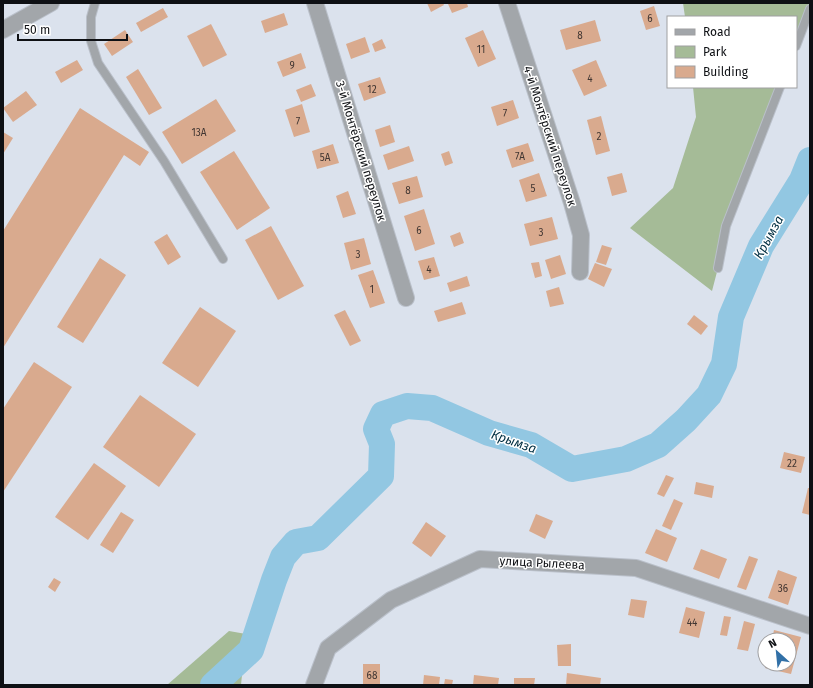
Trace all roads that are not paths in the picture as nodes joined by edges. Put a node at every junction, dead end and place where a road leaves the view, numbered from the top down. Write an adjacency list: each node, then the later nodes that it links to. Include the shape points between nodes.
1 (51, 3): 6 (street)
2 (95, 3): 9 (lane, via 91,17 91,41 98,62 164,161)
3 (315, 3): 12 (street, 3-й Монтёрский переулок)
4 (507, 3): 11 (street, 4-й Монтёрский переулок, via 582,235)
5 (810, 9): 7 (lane)
6 (3, 30)
7 (797, 43)
8 (780, 88): 10 (lane, via 726,226)
9 (223, 259)
10 (718, 268)
11 (580, 272)
12 (406, 298)
13 (810, 626): 14 (street, улица Рылеева, via 636,568 480,559 391,600 328,648)
14 (314, 685)

